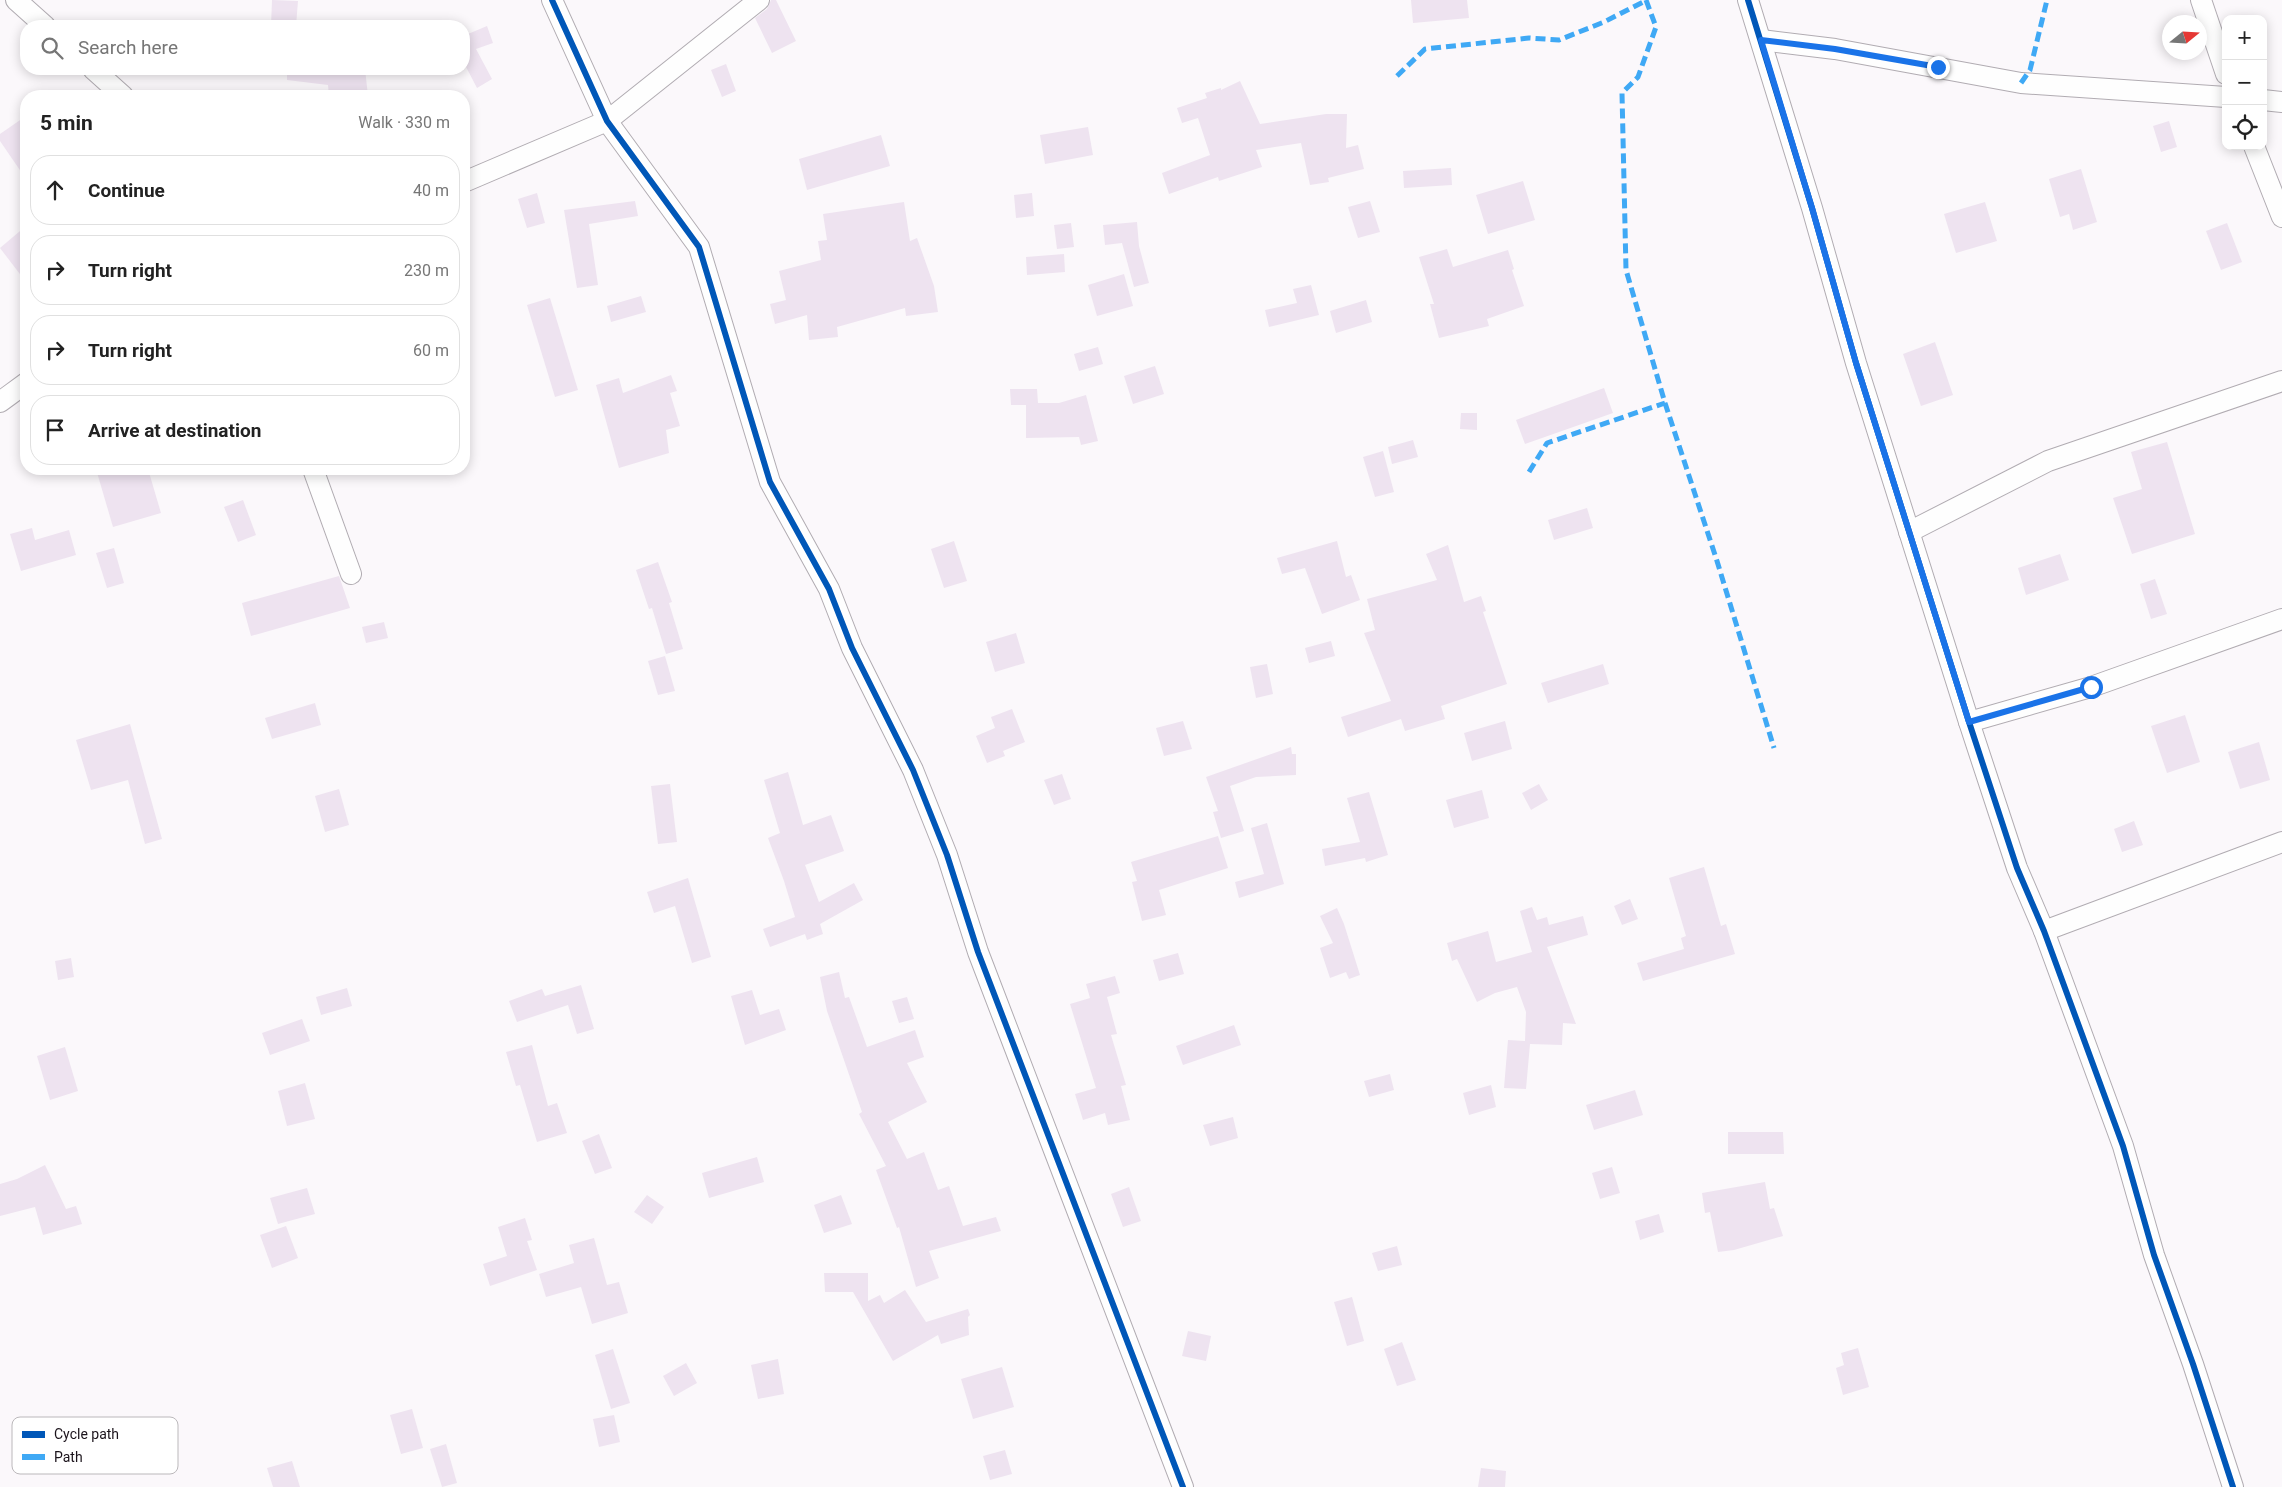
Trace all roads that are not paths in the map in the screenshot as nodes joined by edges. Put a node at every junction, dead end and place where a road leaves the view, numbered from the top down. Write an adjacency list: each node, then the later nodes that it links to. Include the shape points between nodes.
1 (16, 0): 6 (street)
2 (552, 0): 14 (street)
3 (759, 0): 14 (street)
4 (1748, 0): 7 (street)
5 (2201, 0): 8 (street)
6 (38, 20)
7 (1761, 40): 11 (street, via 1835,49 2022,83); 22 (street)
8 (2222, 62)
9 (100, 75): 10 (street)
10 (116, 90)
11 (2222, 97)
12 (2267, 100): 13 (street)
13 (2282, 102)
14 (607, 122): 16 (street); 28 (street, via 699,247 770,482 829,590 852,648 913,770 947,855 978,952)
15 (2256, 150): 17 (street)
16 (470, 179)
17 (2282, 217)
18 (2282, 381): 22 (street, via 2048,461)
19 (20, 387): 20 (street)
20 (0, 402)
21 (316, 475): 23 (street)
22 (1908, 532): 25 (street)
23 (352, 574)
24 (2282, 619): 25 (street, via 2091,687)
25 (1969, 722): 27 (street, via 2017,868)
26 (2282, 842): 27 (street)
27 (2044, 931): 29 (street, via 2123,1146 2154,1255)
28 (1183, 1487)
29 (2233, 1487)

